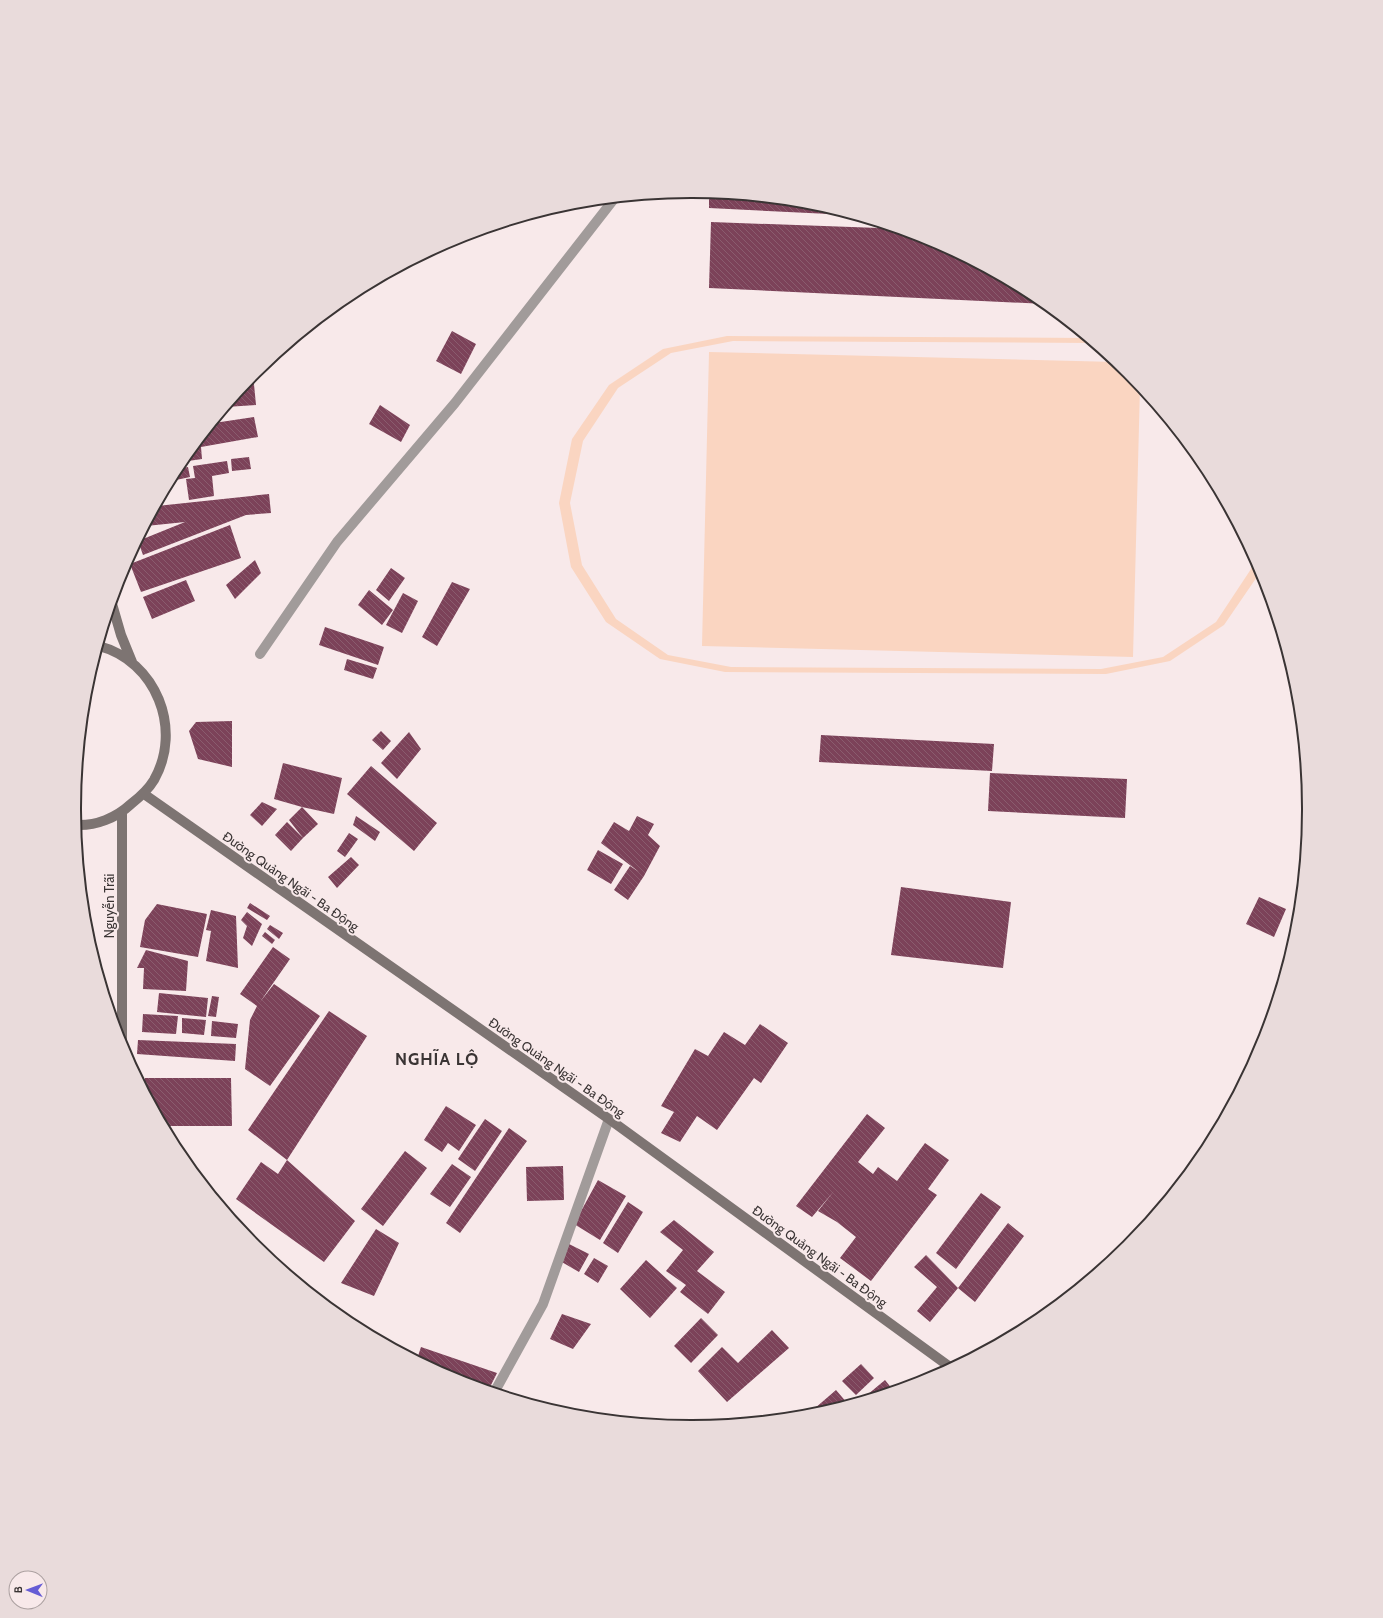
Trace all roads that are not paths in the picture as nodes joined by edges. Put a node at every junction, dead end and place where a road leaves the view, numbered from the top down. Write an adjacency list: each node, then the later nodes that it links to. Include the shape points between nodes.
1 (610, 204): 4 (street, via 455,403 337,542)
2 (114, 611): 5 (main road)
3 (103, 647): 5 (main road)
4 (260, 654)
5 (132, 662): 6 (main road, via 154,687 162,707 166,734 160,766)
6 (144, 794): 7 (main road); 10 (main road, Đường Quảng Ngãi - Ba Động)
7 (122, 812): 8 (main road, via 103,821); 9 (main road, Nguyễn Trãi)
8 (81, 826)
9 (122, 1029)
10 (609, 1119): 11 (main road, Đường Quảng Ngãi - Ba Động); 12 (street, via 543,1304)
11 (945, 1364)
12 (497, 1388)

